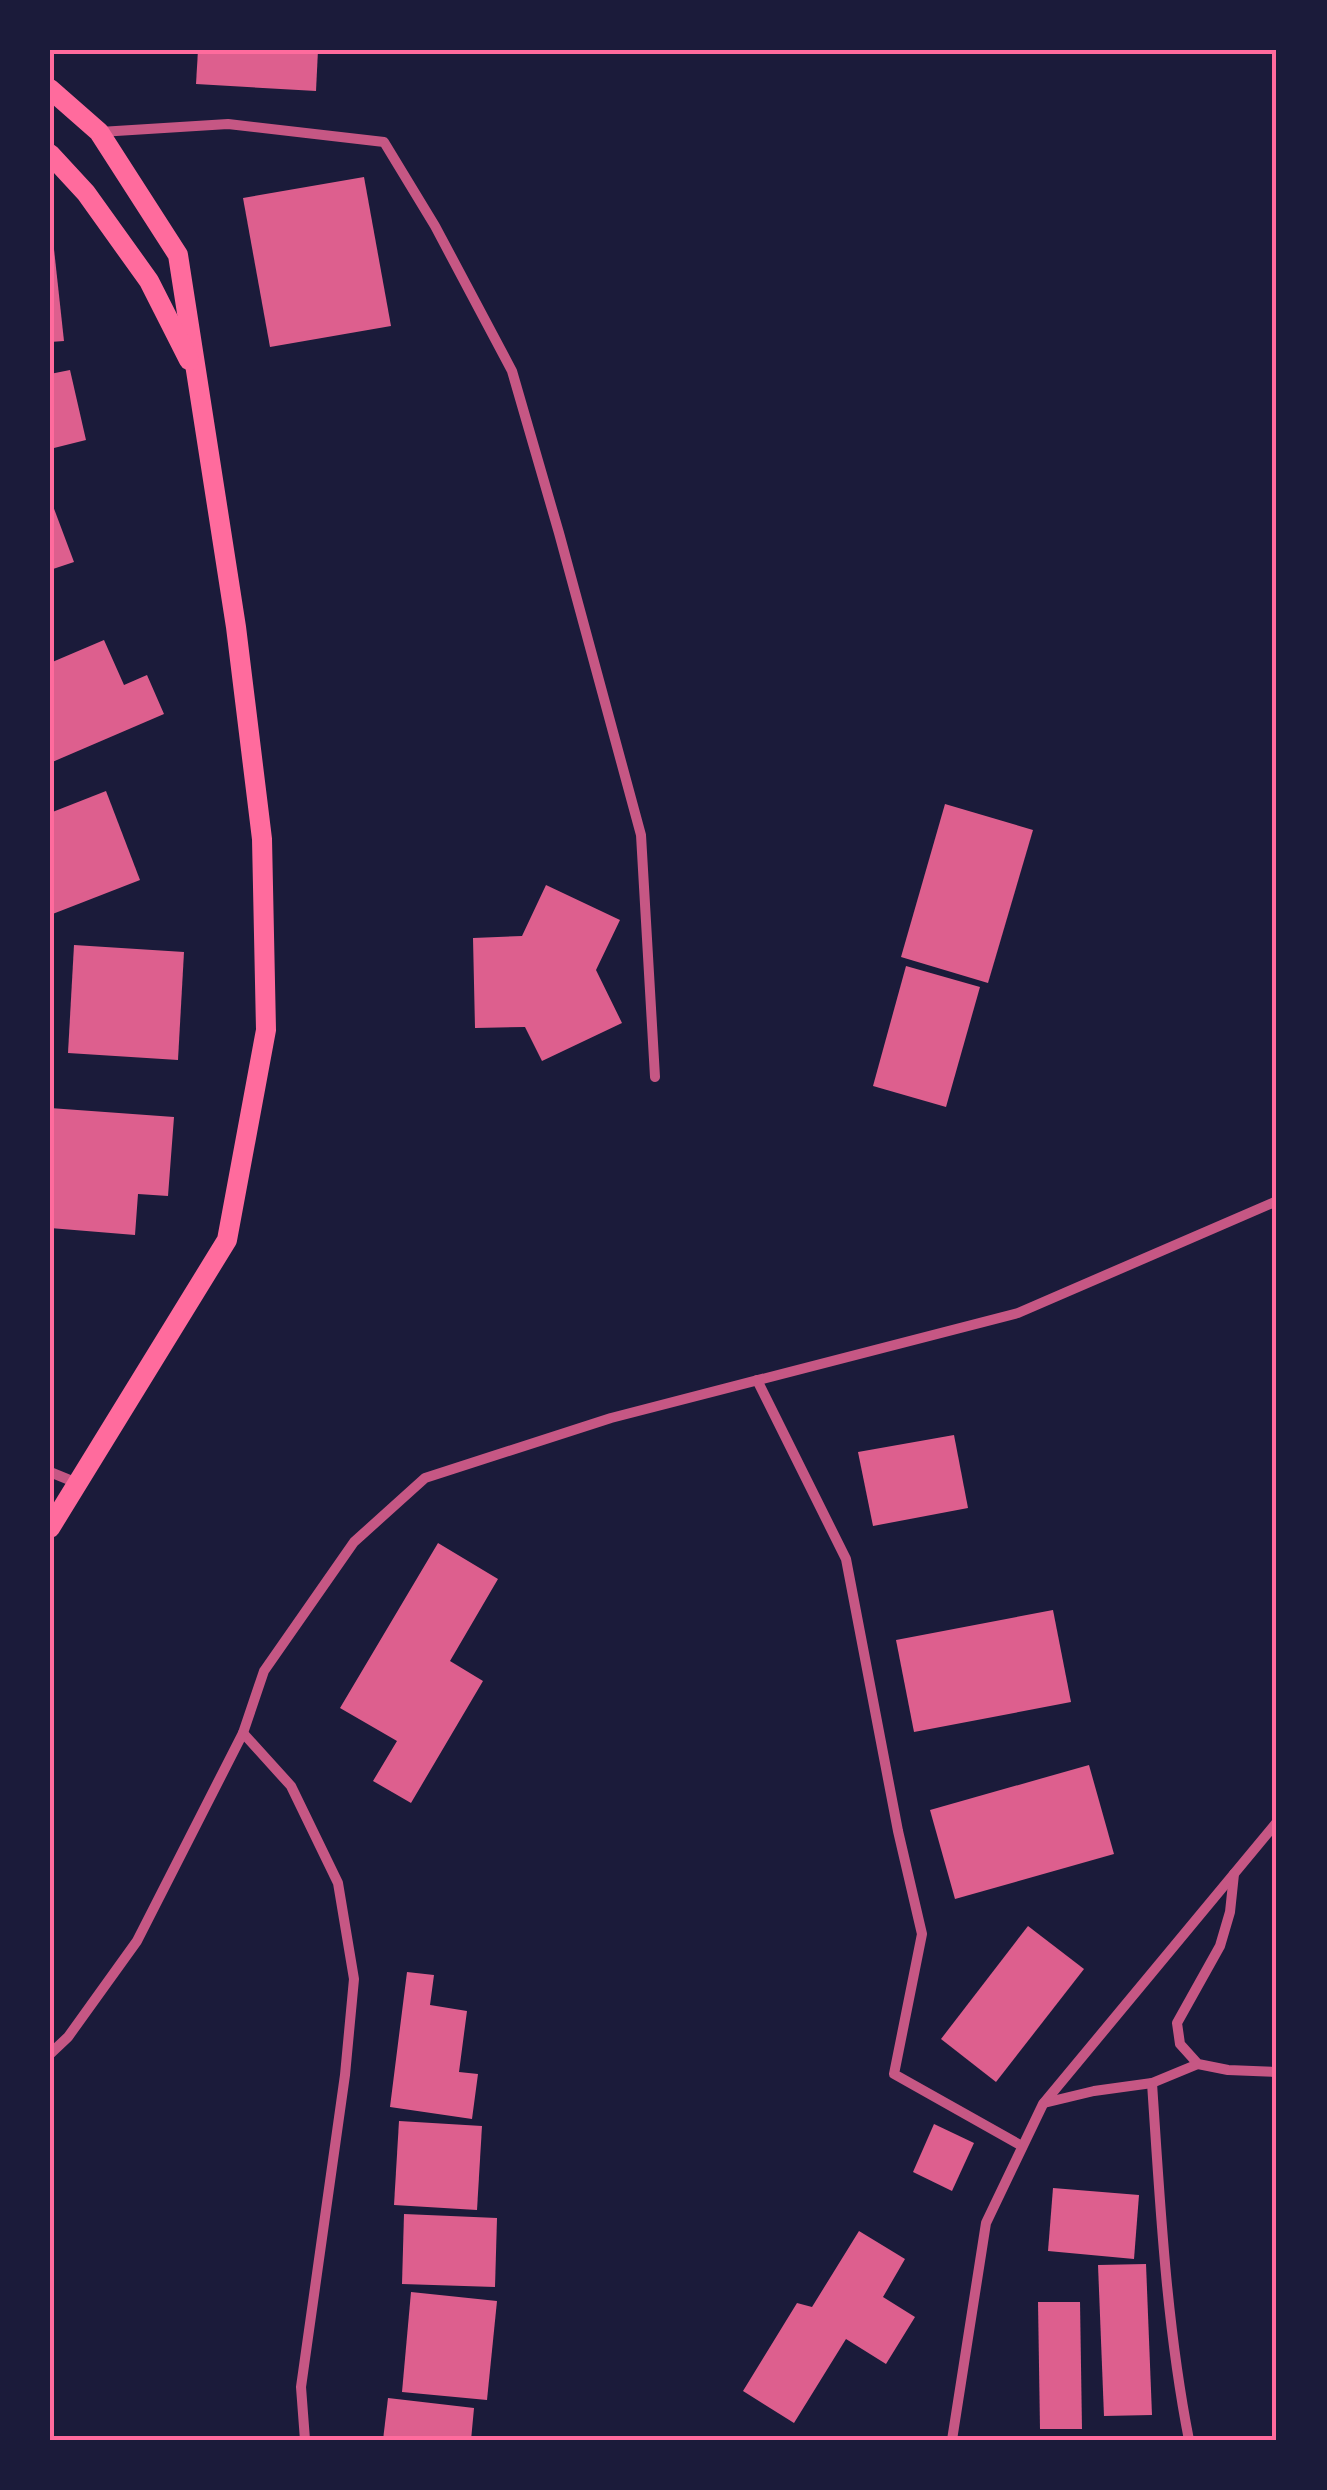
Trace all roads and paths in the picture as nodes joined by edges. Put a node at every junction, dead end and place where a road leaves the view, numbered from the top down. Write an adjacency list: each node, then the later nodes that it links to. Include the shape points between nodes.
1 (50, 89): 2 (main road)
2 (98, 132): 4 (main road, via 178,255); 5 (street, via 228,124 384,142 436,226 512,372 642,835)
3 (50, 154): 4 (main road, via 150,281)
4 (199, 380): 9 (main road, via 262,838 266,1030 227,1240)
5 (655, 1077)
6 (1277, 1200): 7 (street, via 1018,1313)
7 (757, 1380): 11 (street, via 425,1478 354,1542 264,1671); 19 (street, via 846,1559 922,1934 894,2074)
8 (50, 1472): 9 (street)
9 (78, 1484): 10 (main road)
10 (50, 1528)
11 (243, 1733): 14 (street, via 137,1941); 20 (street, via 291,1786 338,1883 354,1978 300,2387)
12 (1277, 1822): 13 (street)
13 (1235, 1872): 15 (street, via 1220,1946 1178,2024 1180,2044); 18 (street)
14 (50, 2054)
15 (1198, 2064): 16 (street); 17 (street)
16 (1277, 2072)
17 (1152, 2083): 18 (street); 22 (street, via 1162,2232)
18 (1043, 2104): 19 (street)
19 (1022, 2146): 21 (street, via 986,2223)
20 (305, 2440)
21 (952, 2440)
22 (1189, 2440)

